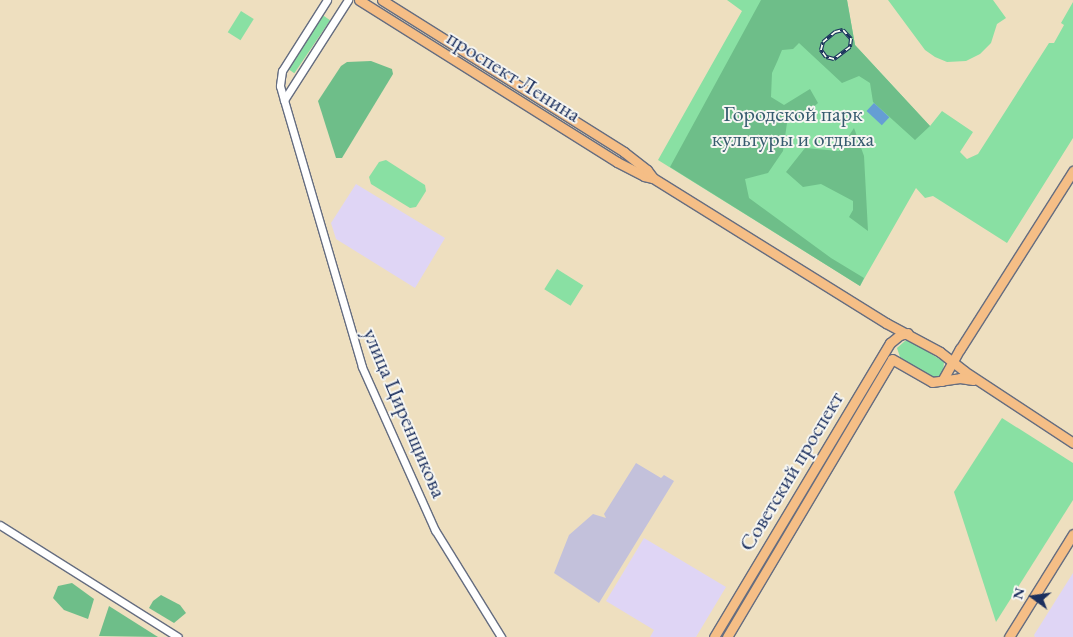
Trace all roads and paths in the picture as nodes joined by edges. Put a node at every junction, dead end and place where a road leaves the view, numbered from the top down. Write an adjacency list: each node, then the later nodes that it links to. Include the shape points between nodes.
1 (327, 0): 5 (street, улица Циренщикова, via 282,71 280,86)
2 (348, 0): 5 (street)
3 (358, 0): 7 (main road, проспект Ленина, via 617,162)
4 (382, 0): 7 (main road, проспект Ленина, via 624,152)
5 (284, 100): 20 (street, улица Циренщикова, via 362,367 435,530)
6 (1073, 172): 12 (main road)
7 (653, 178): 8 (main road, проспект Ленина)
8 (886, 323): 9 (main road, проспект Ленина); 10 (main road)
9 (908, 334): 10 (main road, via 900,335); 12 (main road, проспект Ленина)
10 (890, 343): 11 (main road); 21 (main road, Советский проспект)
11 (892, 359): 13 (main road, проспект Ленина, via 927,380); 22 (main road, Советский проспект)
12 (953, 362): 13 (main road); 14 (main road, проспект Ленина)
13 (942, 381): 14 (main road, проспект Ленина, via 967,378)
14 (983, 383): 15 (main road, проспект Ленина)
15 (1073, 444)
16 (0, 525): 19 (street)
17 (1073, 534): 18 (main road)
18 (1013, 635)
19 (178, 637)
20 (501, 637)
21 (714, 637)
22 (727, 637)

